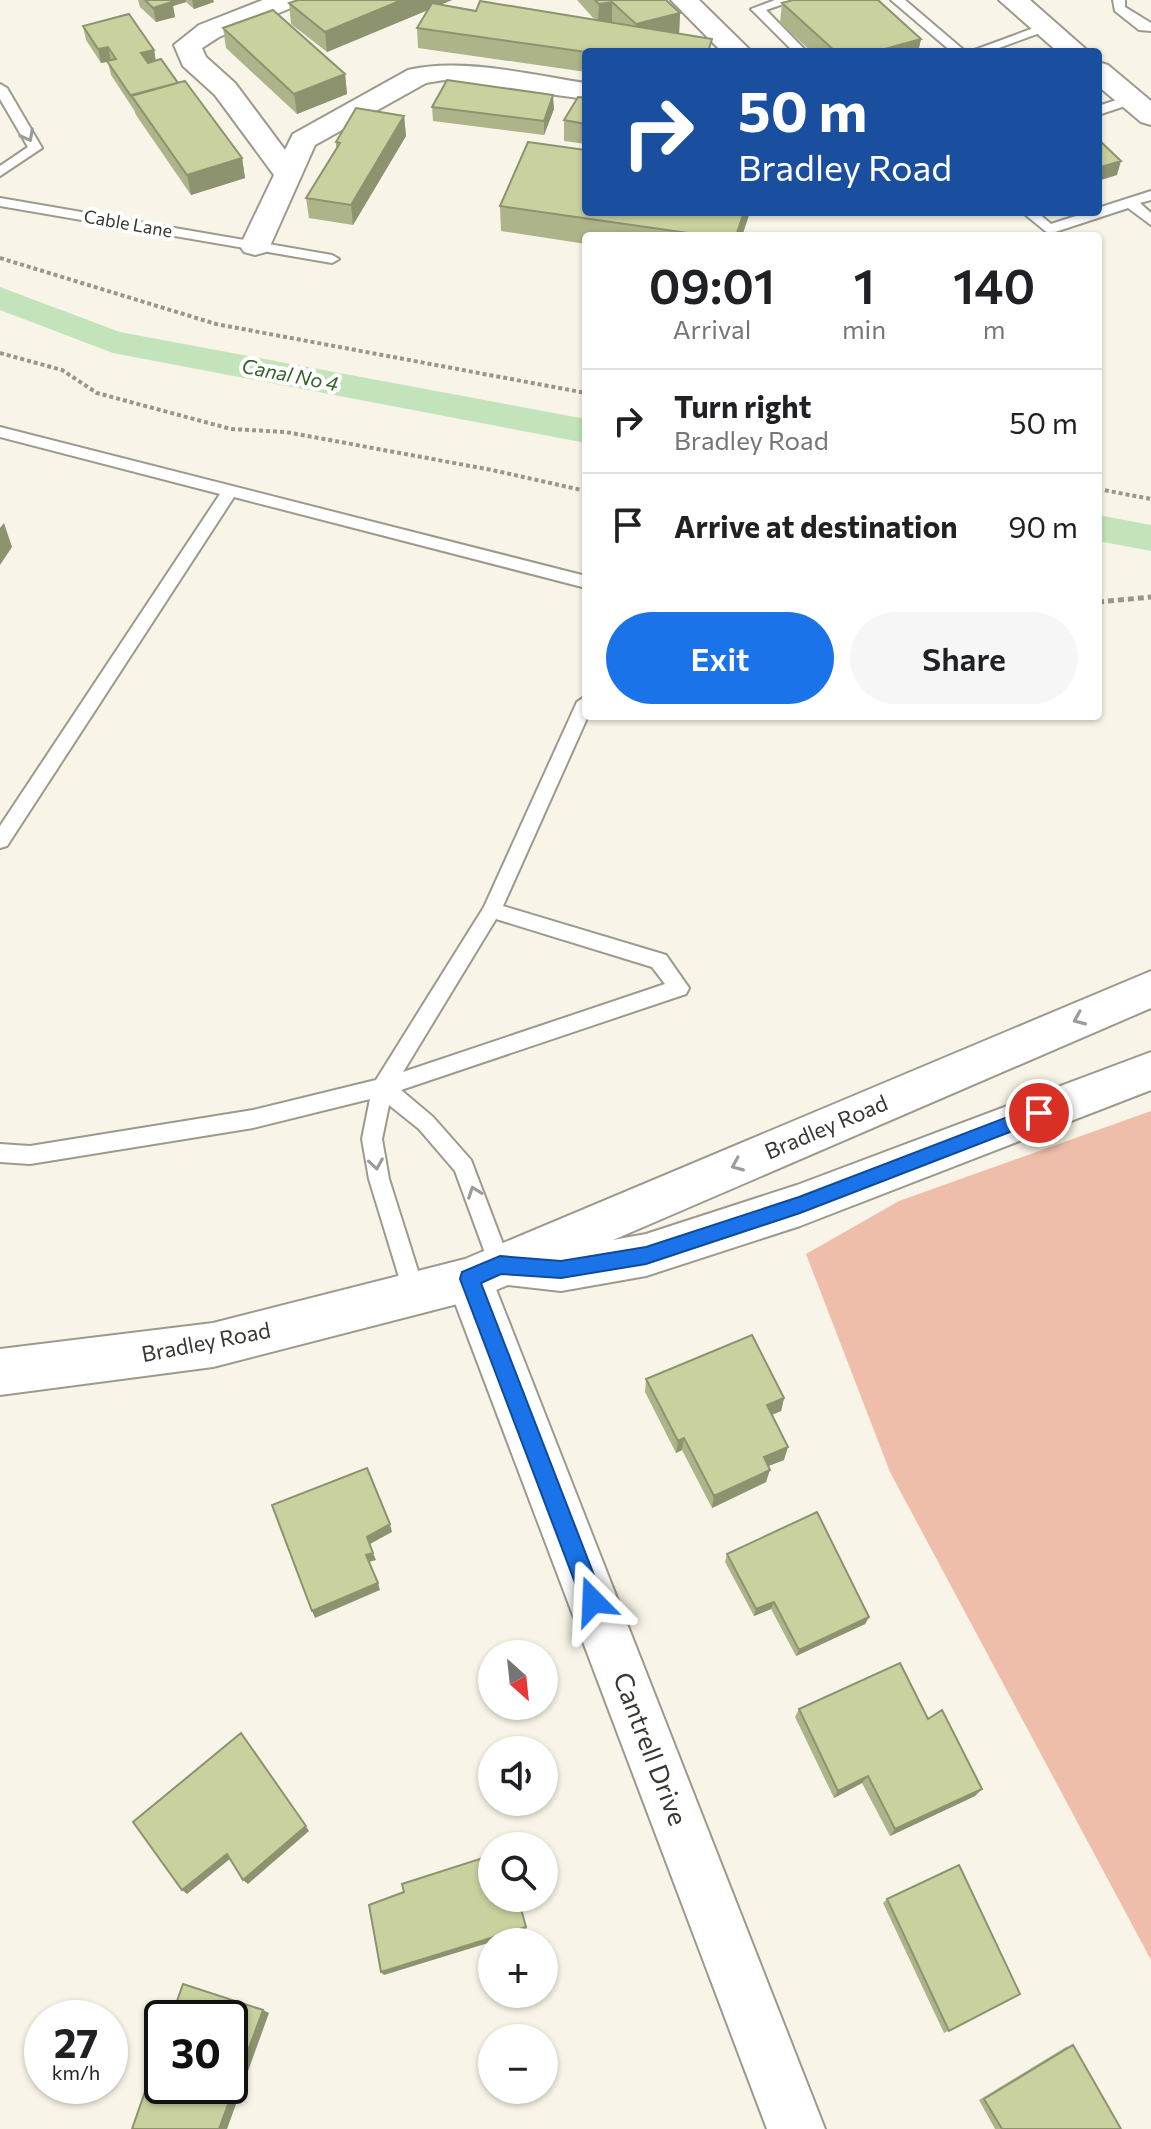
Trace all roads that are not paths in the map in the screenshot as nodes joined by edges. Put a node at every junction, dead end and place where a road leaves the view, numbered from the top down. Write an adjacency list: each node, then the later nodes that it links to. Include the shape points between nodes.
1 (287, 0): 19 (street, via 209,31 188,45 193,60 225,89)
2 (684, 0): 9 (street)
3 (789, 0): 10 (lane, via 757,9)
4 (897, 0): 11 (lane)
5 (1013, 0): 8 (main road)
6 (1119, 0): 7 (lane, via 1119,8)
7 (1151, 27)
8 (1063, 45): 12 (lane)
9 (734, 48)
10 (797, 48)
11 (955, 48)
12 (1025, 48)
13 (1102, 74): 16 (main road)
14 (0, 88): 18 (lane, one-way to 18, via 35,148)
15 (582, 90): 19 (street, via 444,72 418,76 303,140)
16 (1145, 103): 17 (lane)
17 (1102, 110)
18 (0, 172)
19 (289, 175): 27 (street)
20 (1151, 195): 22 (lane)
21 (0, 202): 27 (lane, Cable Lane)
22 (1130, 202): 23 (lane); 26 (lane)
23 (1102, 212)
24 (1033, 216): 25 (lane, via 1049,230)
25 (1090, 216)
26 (1151, 221)
27 (255, 246): 28 (lane, Cable Lane)
28 (332, 259)
29 (0, 432): 30 (lane)
30 (230, 491): 31 (lane); 33 (lane)
31 (582, 581)
32 (582, 711): 34 (lane)
33 (0, 841)
34 (492, 910): 37 (lane); 37 (lane, via 659,961 679,988)
35 (1151, 989): 39 (main road, Bradley Road, one-way to 39)
36 (1151, 1071): 39 (main road, Bradley Road, via 800,1205 646,1255 561,1270)
37 (383, 1087): 38 (lane, via 253,1119 30,1155); 39 (lane, one-way to 37, via 464,1166 426,1123); 40 (lane, one-way to 40, via 372,1139)
38 (0, 1153)
39 (485, 1272): 40 (main road, Bradley Road); 42 (street, Cantrell Drive)
40 (414, 1293): 41 (main road, Bradley Road, via 213,1345)
41 (0, 1372)
42 (796, 2129)

